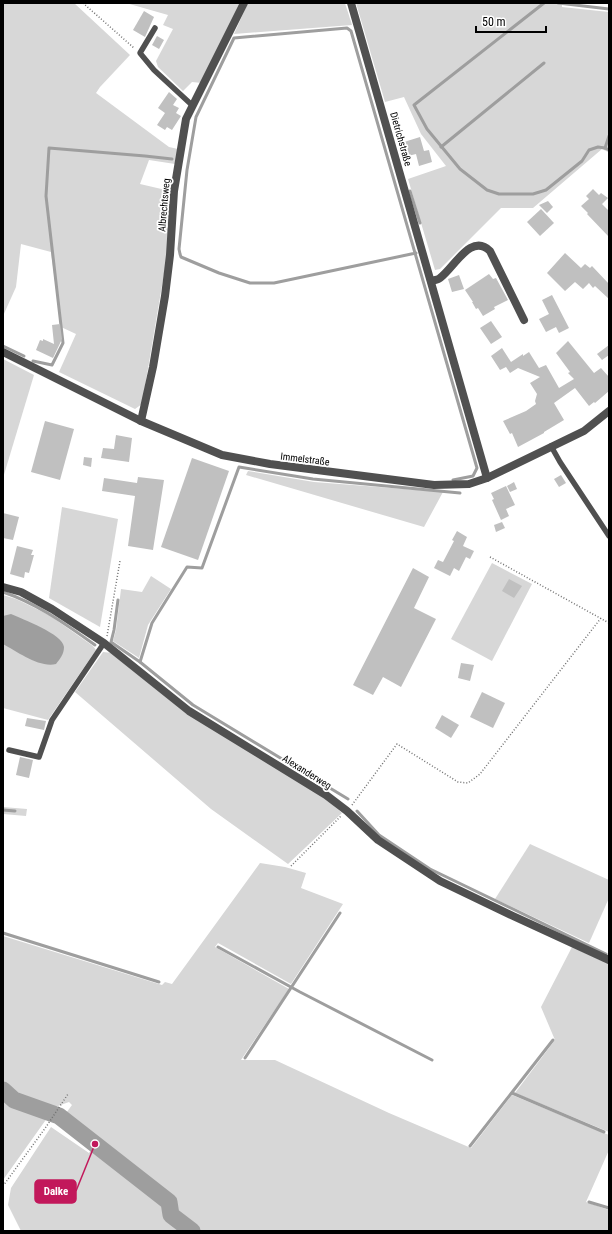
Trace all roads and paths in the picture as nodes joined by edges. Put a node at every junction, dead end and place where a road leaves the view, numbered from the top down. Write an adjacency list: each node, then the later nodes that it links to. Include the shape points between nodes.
1 (83, 3): 5 (path)
2 (244, 3): 6 (street, Albrechtsweg)
3 (351, 3): 7 (street, Dietrichstraße)
4 (155, 28): 5 (lane)
5 (140, 53): 6 (lane, via 154,70)
6 (193, 106): 11 (street, Albrechtsweg, via 186,119 174,191 165,296)
7 (431, 281): 8 (street, via 440,279 471,247 486,247); 13 (street, Dietrichstraße)
8 (524, 320)
9 (3, 352): 11 (street, Immelstraße)
10 (609, 411): 12 (street, Immelstraße, via 584,431)
11 (141, 421): 13 (street, Immelstraße, via 222,455 254,462 434,485 469,484)
12 (551, 446): 13 (street, Immelstraße); 14 (lane)
13 (487, 478)
14 (609, 536)
15 (490, 557): 18 (path)
16 (120, 561): 20 (path, via 108,634)
17 (3, 587): 20 (street, Alexanderweg, via 21,592 52,609)
18 (601, 618): 19 (path); 22 (path, via 480,774 468,783 458,782 397,744)
19 (609, 623)
20 (104, 643): 21 (lane, via 52,720 39,757); 22 (street, Alexanderweg, via 190,711 326,795)
21 (9, 750)
22 (346, 811): 23 (path); 24 (street, Alexanderweg, via 378,840 440,881)
23 (291, 866)
24 (609, 960)
25 (68, 1094): 26 (path)
26 (3, 1186)

